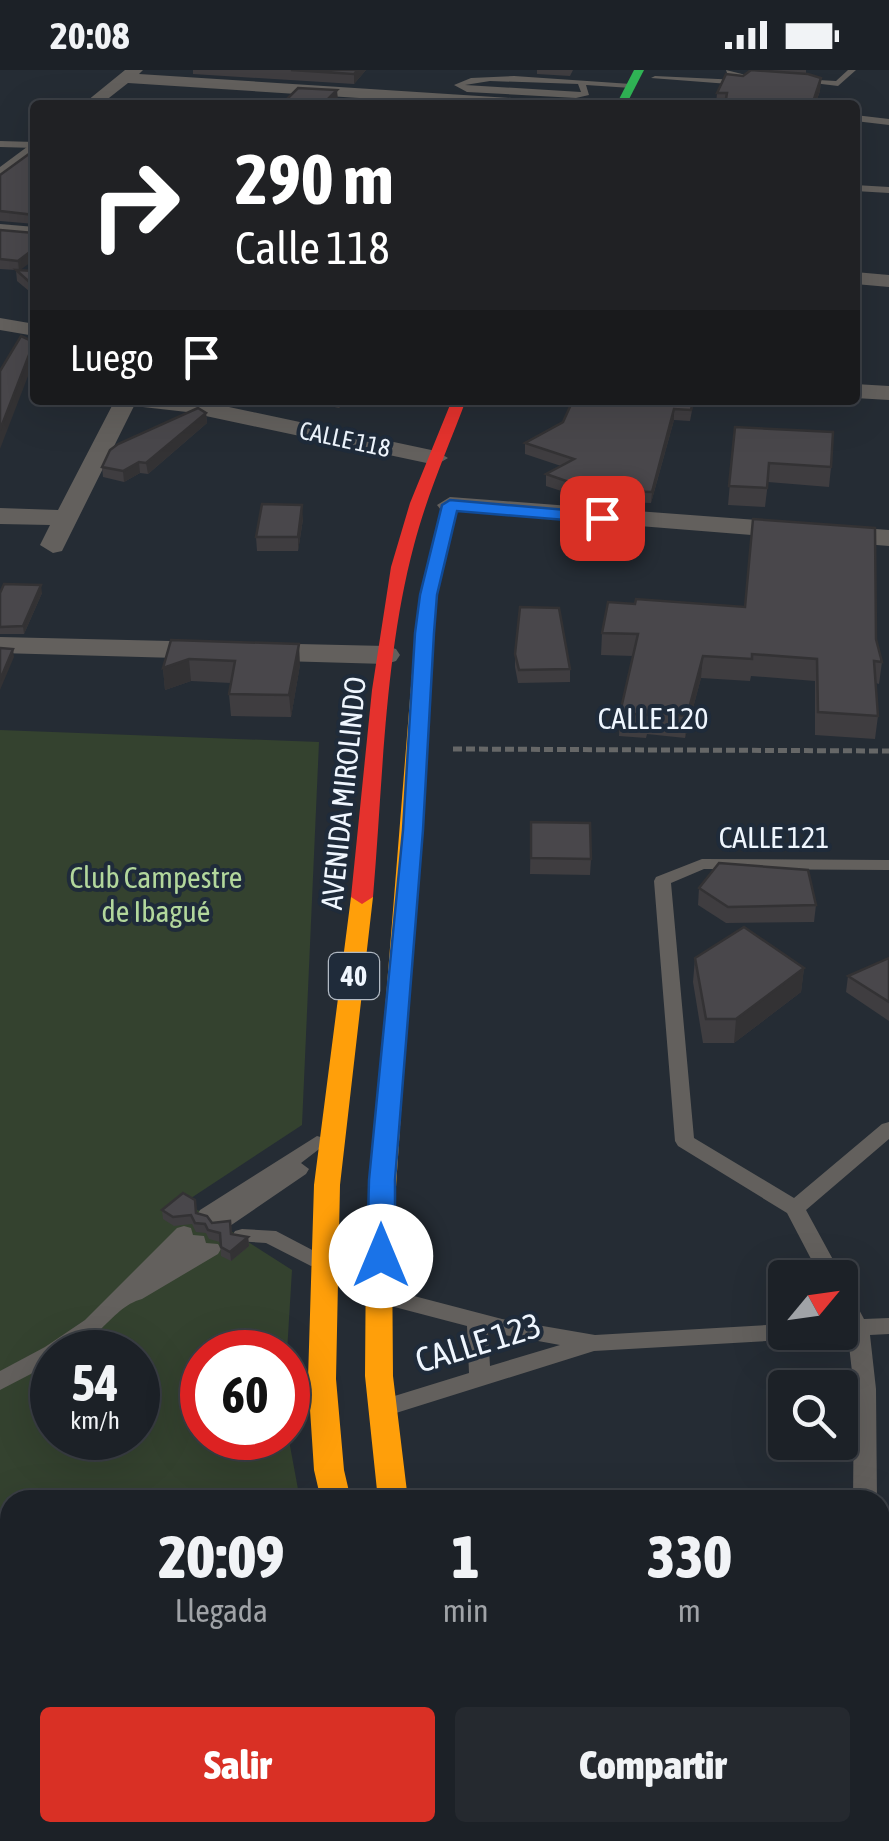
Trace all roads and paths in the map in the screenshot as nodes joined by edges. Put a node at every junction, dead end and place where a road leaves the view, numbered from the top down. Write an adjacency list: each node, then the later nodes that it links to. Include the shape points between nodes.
1 (380, 70): 11 (street)
2 (730, 70): 5 (lane)
3 (852, 70): 7 (lane, via 838,84)
4 (130, 74): 10 (street); 11 (street)
5 (746, 76): 6 (lane); 9 (lane, via 733,84)
6 (762, 78)
7 (795, 81)
8 (581, 82): 8 (lane, via 485,72 458,85 576,96 586,93); 9 (lane)
9 (641, 86)
10 (96, 100)
11 (355, 100)
12 (860, 119): 13 (lane)
13 (889, 122)
14 (0, 144): 15 (lane)
15 (30, 149)
16 (30, 152): 17 (street)
17 (0, 176)
18 (860, 188): 19 (lane)
19 (889, 190)
20 (0, 230): 21 (street)
21 (30, 232)
22 (860, 278): 23 (street)
23 (889, 281)
24 (0, 324): 25 (street)
25 (30, 329)
26 (860, 391): 27 (street)
27 (889, 393)
28 (123, 405): 34 (street)
29 (178, 405): 31 (street, CALLE 118)
30 (456, 405): 31 (main road, AVENIDA MIROLINDO / 40)
31 (436, 458): 39 (main road, AVENIDA MIROLINDO / 40, via 401,564)
32 (451, 507): 35 (street)
33 (0, 516): 34 (street)
34 (66, 518): 36 (street)
35 (889, 538)
36 (53, 545)
37 (424, 633): 40 (main road, 40)
38 (0, 645): 39 (street)
39 (386, 655): 44 (main road, AVENIDA MIROLINDO / 40)
40 (417, 749): 41 (path, CALLE 120); 51 (main road, 40, via 382,1180)
41 (889, 751)
42 (889, 865): 46 (lane, CALLE 121, via 702,864 662,881 685,1141)
43 (889, 1130): 46 (lane)
44 (334, 1139): 45 (lane); 45 (lane, via 214,1219); 50 (main road, AVENIDA MIROLINDO / 40)
45 (262, 1194): 48 (lane, via 253,1217)
46 (795, 1208): 49 (lane)
47 (242, 1236): 48 (lane)
48 (269, 1236): 50 (lane)
49 (822, 1260)
50 (322, 1264): 64 (main road, AVENIDA MIROLINDO / 40, via 322,1379)
51 (380, 1295): 53 (lane, CALLE 123); 63 (main road, 40)
52 (118, 1303): 52 (lane, via 197,1241); 56 (lane)
53 (476, 1320): 58 (lane, CALLE 123); 61 (lane)
54 (889, 1326): 55 (lane)
55 (858, 1328)
56 (88, 1330)
57 (768, 1333): 58 (lane, CALLE 123)
58 (596, 1343): 61 (lane, CALLE 123)
59 (854, 1350): 66 (lane, via 864,1389)
60 (30, 1365): 62 (lane)
61 (480, 1380): 63 (lane, CALLE 123)
62 (0, 1381)
63 (382, 1408): 65 (main road, 40)
64 (334, 1490)
65 (391, 1490)
66 (866, 1490)

